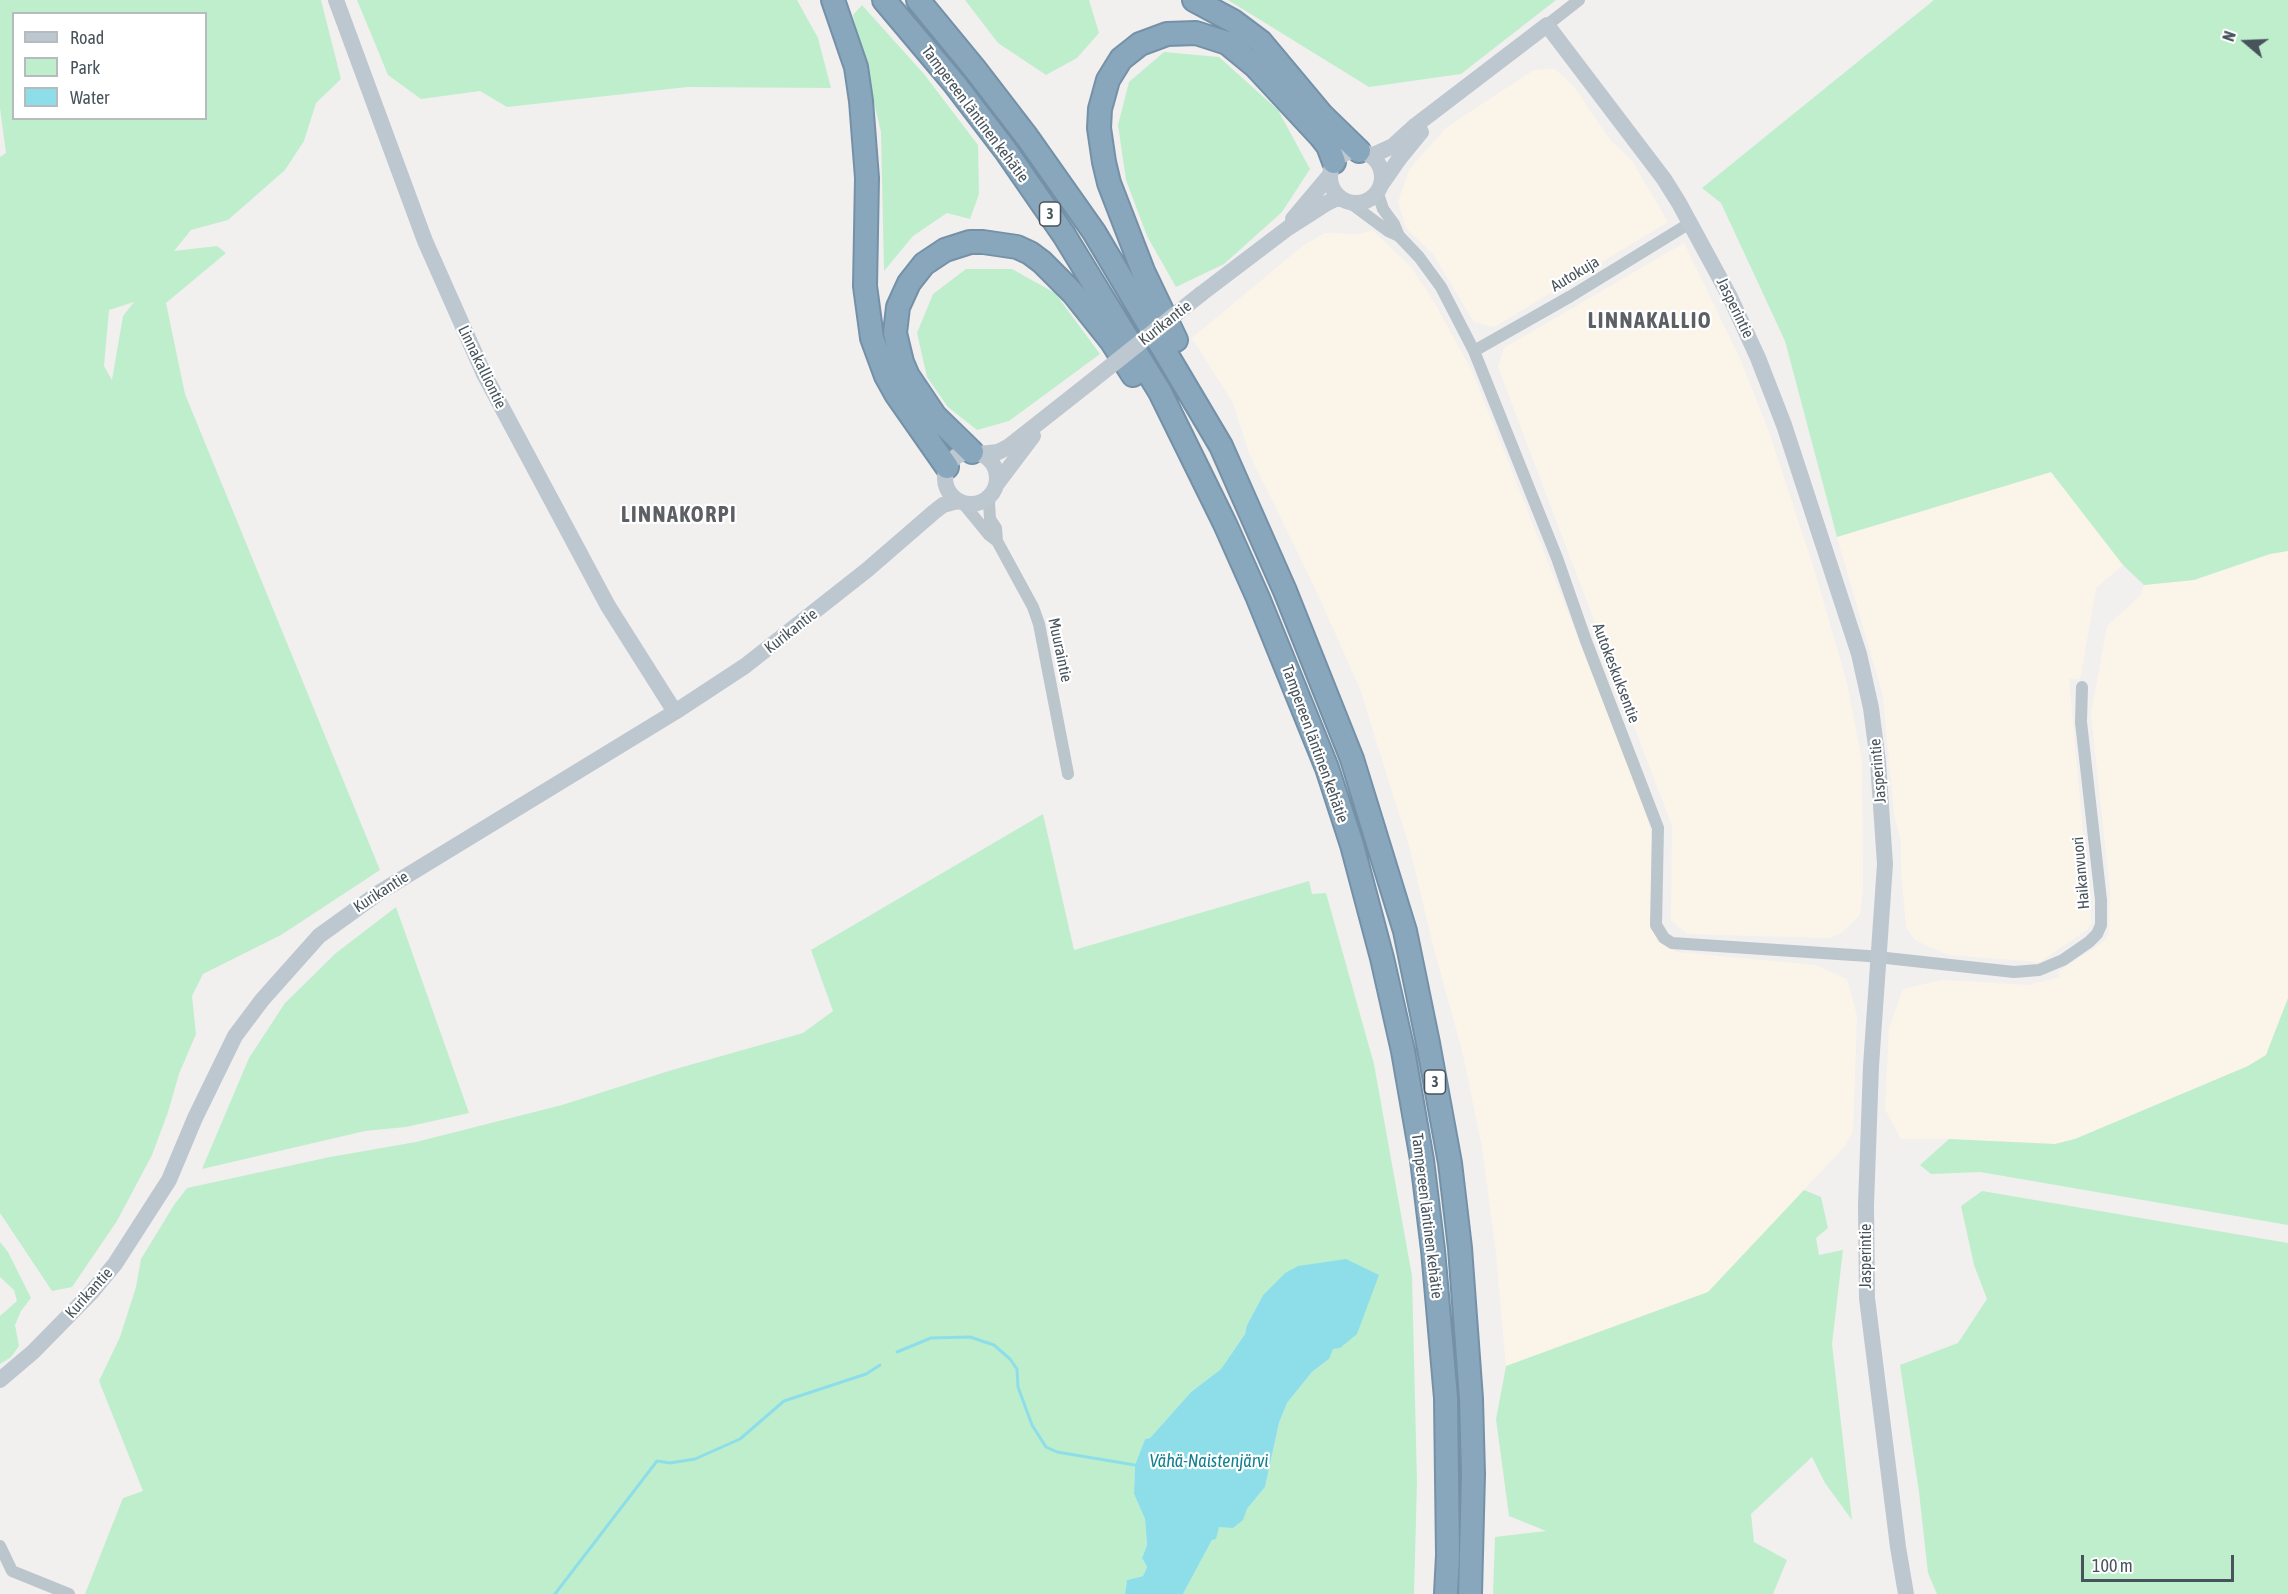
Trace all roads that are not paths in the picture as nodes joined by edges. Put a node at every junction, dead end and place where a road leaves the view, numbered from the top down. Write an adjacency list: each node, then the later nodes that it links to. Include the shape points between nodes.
1 (336, 0): 27 (main road, Linnakalliontie, via 425,241 484,374 608,606)
2 (832, 0): 21 (highway, via 849,44 861,101 867,178 865,286 872,338 886,376)
3 (884, 0): 19 (highway, Tampereen läntinen kehätie / 3, via 978,114 1064,235 1160,392)
4 (918, 0): 18 (highway, Tampereen läntinen kehätie / 3, via 974,68 1095,232)
5 (1194, 0): 9 (highway, via 1261,42 1322,115)
6 (1579, 0): 7 (street)
7 (1547, 25): 8 (main road); 13 (main road, Jasperintie, via 1664,179)
8 (1438, 110): 9 (main road, via 1393,146); 11 (main road)
9 (1365, 153): 10 (main road, via 1345,153); 11 (main road, via 1381,170)
10 (1332, 169): 12 (main road, via 1332,189); 14 (main road, Kurikantie); 18 (highway, via 1328,146 1321,137 1255,66 1219,40 1196,33 1152,38 1121,59 1108,80 1099,128 1109,183 1143,271 1201,391)
11 (1378, 189): 12 (main road, via 1365,201); 15 (street, Autokeskuksentie, via 1383,209)
12 (1346, 201): 14 (main road, Kurikantie, via 1335,199); 15 (street, Autokeskuksentie)
13 (1690, 223): 16 (street, Autokuja); 29 (main road, Jasperintie, via 1758,358 1802,476 1859,654 1871,708 1885,864)
14 (1288, 228): 17 (main road, Kurikantie, bridge)
15 (1399, 237): 16 (street, Autokeskuksentie, via 1441,287)
16 (1474, 351): 29 (street, Autokeskuksentie, via 1519,459 1658,828 1656,925 1664,938 1672,943)
17 (1044, 421): 20 (main road, Kurikantie, via 998,452); 22 (main road, Kurikantie)
18 (1221, 446): 34 (highway, Tampereen läntinen kehätie / 3, via 1327,692 1405,931 1450,1163 1460,1248 1471,1399)
19 (1187, 448): 20 (highway, via 1152,404 1112,342 1056,275 1017,247 976,242 945,250 915,274 898,307 896,333 902,362 919,393 935,416); 33 (highway, Tampereen läntinen kehätie / 3, via 1258,598 1327,768 1383,958 1411,1095 1433,1250 1446,1398)
20 (976, 453): 21 (main road, via 959,455); 22 (main road, via 991,461 996,470)
21 (946, 472): 23 (main road, via 947,488); 24 (main road, Kurikantie, via 933,499)
22 (994, 489): 23 (main road, via 978,503); 25 (street, Muuraintie, via 989,502 990,519)
23 (960, 502): 24 (main road, Kurikantie, via 943,505); 25 (street, Muuraintie)
24 (900, 540): 27 (main road, Kurikantie, via 779,641)
25 (998, 541): 28 (street, Muuraintie, via 1040,624)
26 (2082, 687): 29 (street, Haikanvuori, via 2081,722 2101,900 2097,934 2063,960 2039,970 1998,971)
27 (675, 712): 30 (main road, Kurikantie, via 380,892 319,936 235,1036 169,1180 115,1264 50,1335)
28 (1068, 774)
29 (1880, 957): 35 (main road, Jasperintie, via 1870,1089 1867,1298)
30 (0, 1380)
31 (0, 1546): 32 (street, via 12,1571)
32 (69, 1594)
33 (1446, 1594)
34 (1470, 1594)
35 (1906, 1594)

